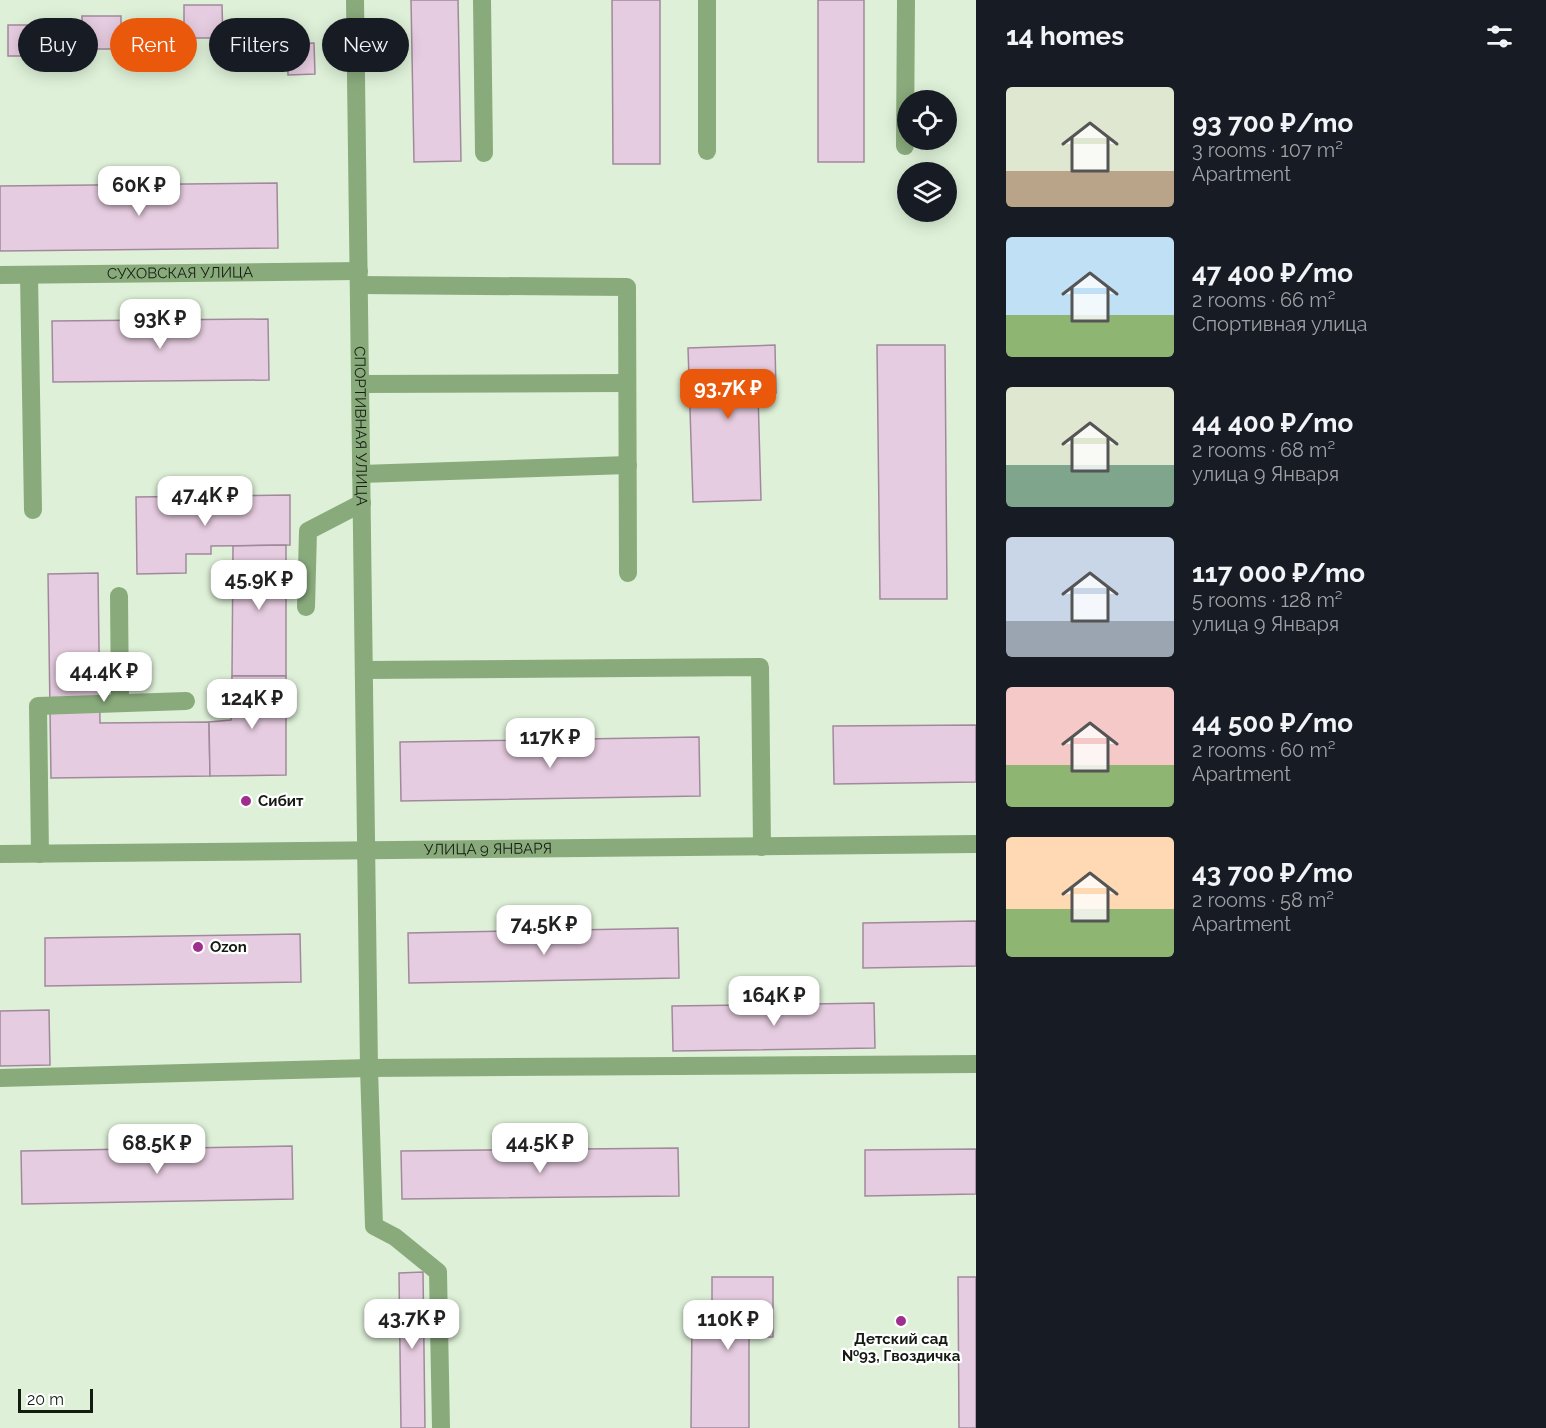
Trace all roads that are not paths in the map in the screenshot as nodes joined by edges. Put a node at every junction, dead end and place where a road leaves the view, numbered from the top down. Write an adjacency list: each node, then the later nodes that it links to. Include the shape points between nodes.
1 (355, 0): 10 (street, СПОРТИВНАЯ УЛИЦА)
2 (482, 0): 7 (street)
3 (707, 0): 6 (street)
4 (906, 0): 5 (street)
5 (905, 90)
6 (707, 151)
7 (484, 153)
8 (0, 275): 9 (street, СУХОВСКАЯ УЛИЦА)
9 (29, 275): 10 (street, СУХОВСКАЯ УЛИЦА); 16 (street)
10 (359, 278): 11 (street, СУХОВСКАЯ УЛИЦА, via 627,286); 12 (street, СПОРТИВНАЯ УЛИЦА)
11 (627, 383): 12 (street); 13 (street)
12 (360, 384): 14 (street, СПОРТИВНАЯ УЛИЦА)
13 (628, 465): 14 (street); 17 (street)
14 (361, 474): 15 (street, СПОРТИВНАЯ УЛИЦА)
15 (362, 503): 19 (street, via 308,531); 20 (street, СПОРТИВНАЯ УЛИЦА)
16 (33, 510)
17 (628, 573)
18 (119, 596): 22 (street)
19 (306, 607)
20 (364, 670): 24 (street, via 759,667); 25 (street, СПОРТИВНАЯ УЛИЦА)
21 (186, 701): 22 (street)
22 (120, 703): 27 (street, via 38,706)
23 (976, 844): 24 (street, УЛИЦА 9 ЯНВАРЯ)
24 (762, 847): 25 (street, УЛИЦА 9 ЯНВАРЯ)
25 (366, 851): 27 (street, УЛИЦА 9 ЯНВАРЯ); 29 (street, СПОРТИВНАЯ УЛИЦА)
26 (0, 854): 27 (street, УЛИЦА 9 ЯНВАРЯ)
27 (40, 854)
28 (976, 1064): 29 (street)
29 (369, 1068): 30 (street); 31 (street, СПОРТИВНАЯ УЛИЦА, via 374,1226 438,1272)
30 (0, 1078)
31 (441, 1428)

